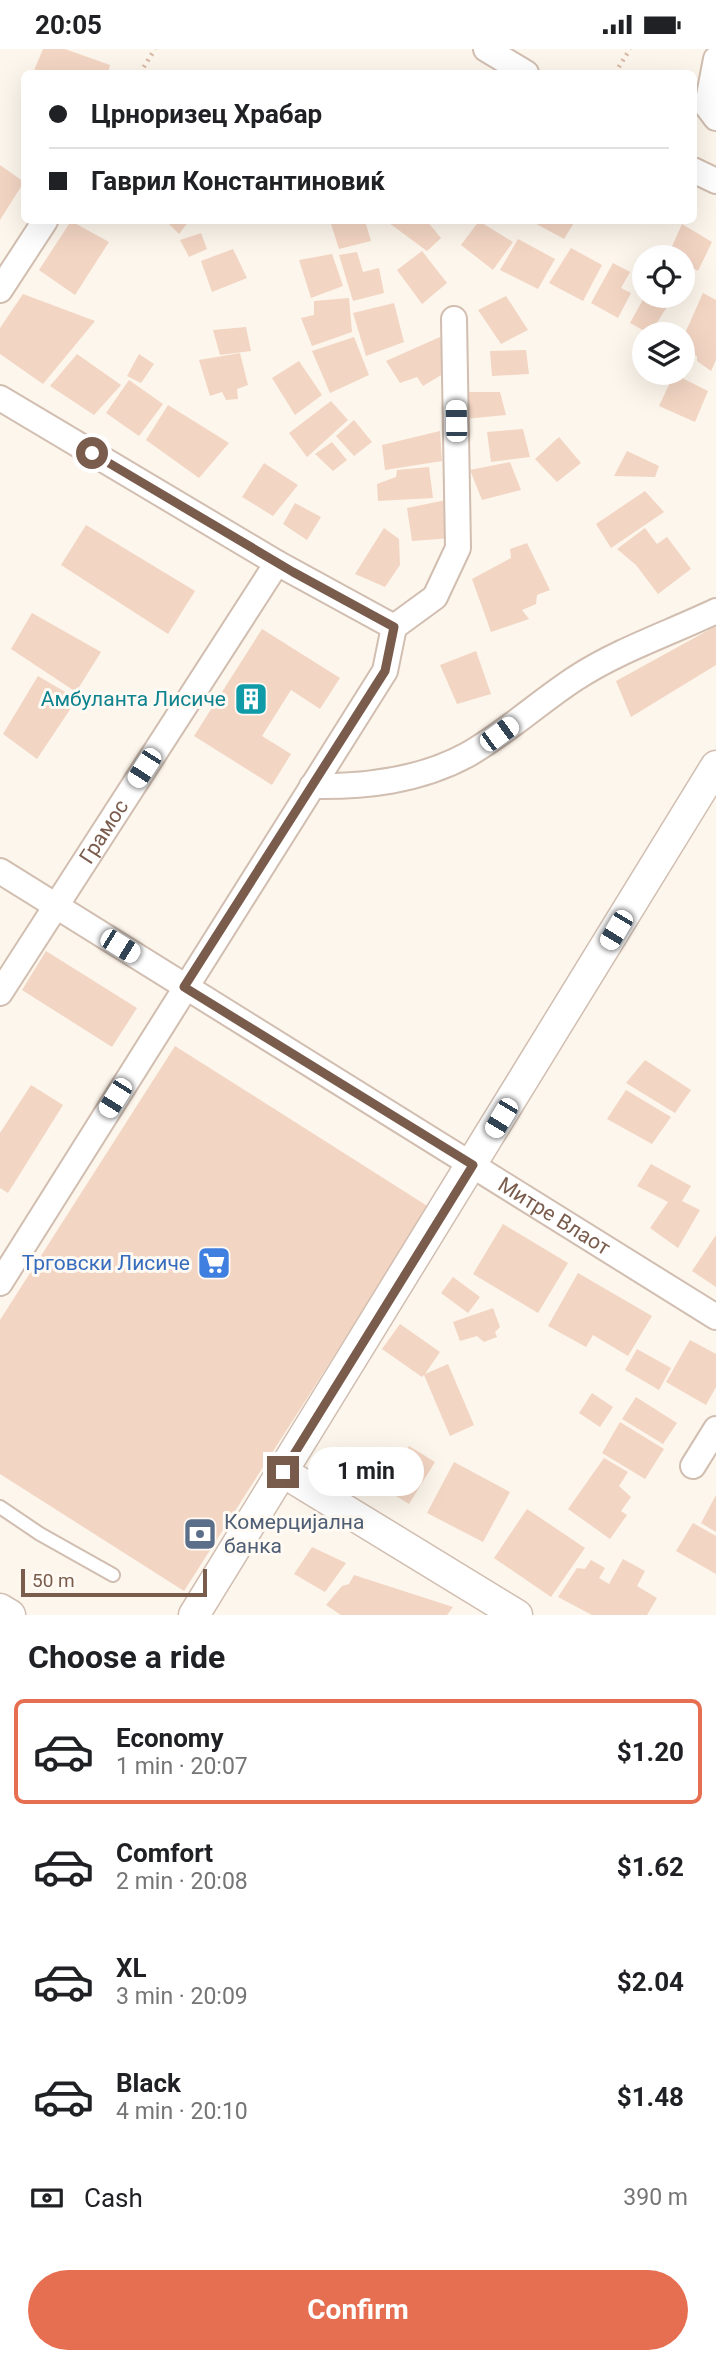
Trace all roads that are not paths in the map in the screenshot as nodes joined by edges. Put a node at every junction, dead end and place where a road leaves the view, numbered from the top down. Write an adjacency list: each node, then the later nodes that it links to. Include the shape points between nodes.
1 (486, 49): 3 (street)
2 (716, 59): 4 (street, via 707,98)
3 (521, 70)
4 (716, 118)
5 (697, 172): 6 (street)
6 (716, 181)
7 (43, 224): 8 (street)
8 (0, 290)
9 (454, 319): 13 (street, via 458,548 435,597)
10 (0, 398): 11 (street)
11 (277, 563): 13 (street); 17 (street, Грамос)
12 (716, 611): 15 (street, via 596,666 467,755 433,770 388,782)
13 (394, 627): 15 (street, via 385,671)
14 (716, 766): 20 (street)
15 (312, 786): 18 (street)
16 (0, 871): 17 (street, Митре Влаот)
17 (56, 905): 18 (street, Митре Влаот); 19 (street, Грамос)
18 (184, 987): 20 (street, Митре Влаот); 21 (street)
19 (0, 993)
20 (473, 1165): 23 (street, Митре Влаот); 26 (street)
21 (9, 1247): 22 (street)
22 (0, 1283)
23 (716, 1317)
24 (716, 1429): 25 (street)
25 (693, 1466)
26 (283, 1472): 31 (street); 32 (street)
27 (0, 1507): 28 (lane)
28 (113, 1575)
29 (0, 1609): 30 (street)
30 (10, 1615)
31 (194, 1615)
32 (517, 1615)

